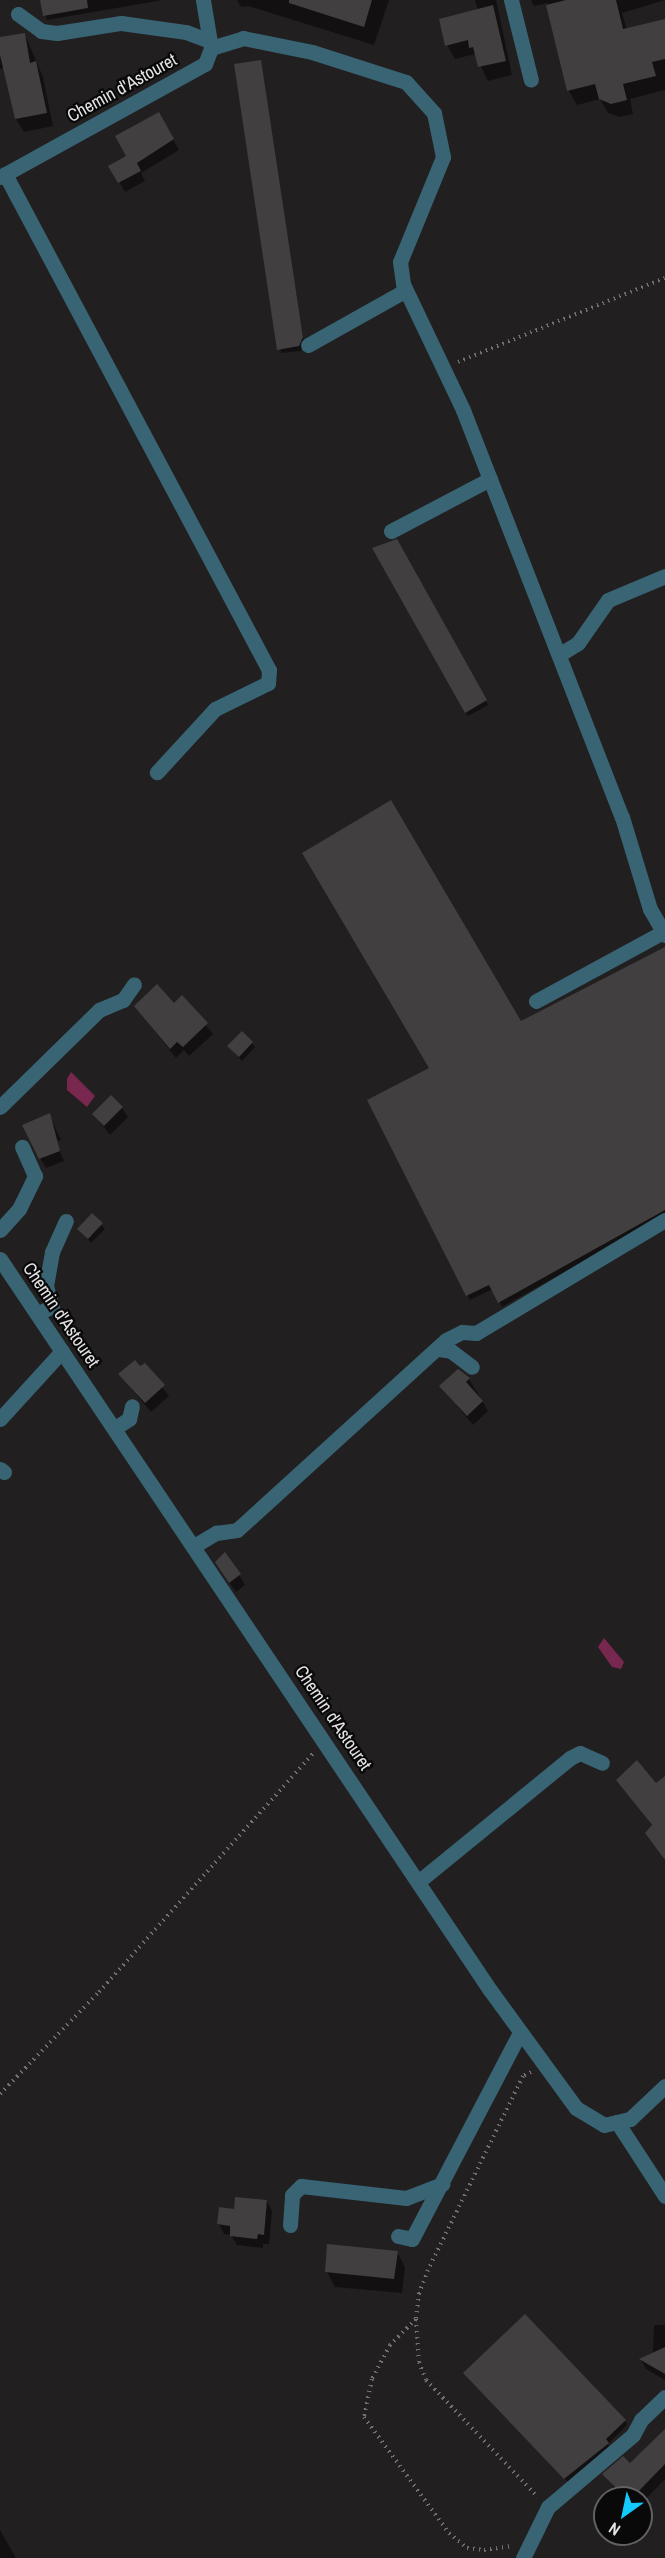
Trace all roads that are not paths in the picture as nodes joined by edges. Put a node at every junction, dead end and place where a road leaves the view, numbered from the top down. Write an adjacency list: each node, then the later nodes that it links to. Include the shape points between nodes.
1 (203, 0): 4 (street)
2 (511, 0): 5 (street)
3 (18, 14): 4 (street, via 41,31 57,33 121,23 186,33)
4 (210, 45): 6 (street, Chemin d'Astouret, via 205,64); 7 (street, via 243,38 312,52 406,82 434,113 443,157 400,262)
5 (531, 80)
6 (2, 176): 13 (street, via 269,670 268,683 215,709)
7 (406, 290): 8 (street); 9 (street)
8 (308, 345)
9 (490, 479): 10 (street); 12 (street)
10 (391, 531)
11 (665, 576): 12 (street, via 608,600 578,643)
12 (560, 654): 14 (street, via 622,817 651,909)
13 (157, 772)
14 (664, 934): 16 (street)
15 (134, 984): 17 (street, via 123,999 99,1010)
16 (536, 1001)
17 (0, 1107)
18 (22, 1147): 21 (street, via 35,1176 19,1209)
19 (665, 1220): 24 (street, via 477,1334 462,1332)
20 (66, 1221): 23 (street, via 50,1263 46,1286 51,1306)
21 (0, 1230)
22 (0, 1259): 23 (street, Chemin d'Astouret)
23 (37, 1314): 25 (street, Chemin d'Astouret)
24 (439, 1349): 26 (street, via 451,1351); 30 (street, via 237,1530 216,1533)
25 (62, 1351): 28 (street); 29 (street, Chemin d'Astouret)
26 (472, 1367)
27 (132, 1406): 29 (street, via 129,1419)
28 (0, 1419)
29 (115, 1428): 30 (street, Chemin d'Astouret)
30 (194, 1546): 32 (street, Chemin d'Astouret)
31 (602, 1762): 32 (street, via 580,1753 570,1758)
32 (418, 1882): 33 (street, Chemin d'Astouret)
33 (520, 2032): 35 (street, Chemin d'Astouret, via 576,2108 604,2125); 36 (street)
34 (665, 2086): 35 (street, via 630,2119)
35 (616, 2122): 37 (street)
36 (442, 2184): 38 (street, via 406,2198 302,2186 292,2195); 39 (street, via 412,2239)
37 (665, 2196)
38 (290, 2225)
39 (398, 2236)
40 (665, 2397): 41 (street, via 641,2420 633,2435 548,2507)
41 (523, 2558)

